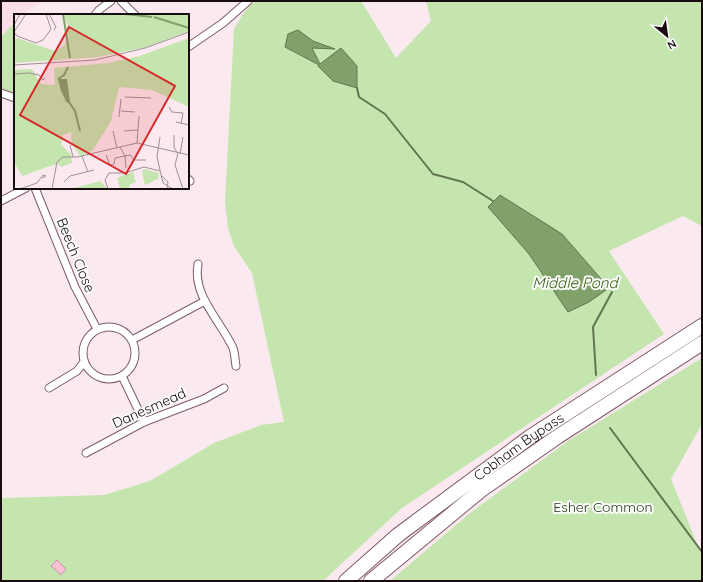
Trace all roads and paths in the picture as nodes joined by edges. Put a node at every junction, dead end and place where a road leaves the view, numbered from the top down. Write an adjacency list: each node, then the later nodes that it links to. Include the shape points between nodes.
1 (111, 1): 4 (street)
2 (121, 1): 5 (street)
3 (248, 1): 6 (street, via 223,23)
4 (96, 14)
5 (134, 14)
6 (189, 46)
7 (1, 93): 8 (street)
8 (14, 98)
9 (24, 189): 11 (street)
10 (35, 189): 15 (street, Beech Close, via 75,286)
11 (1, 201)
12 (198, 264): 13 (street, via 196,276)
13 (205, 301): 16 (street); 19 (street, via 234,349)
14 (702, 326): 25 (highway, Cobham Bypass, via 530,437 398,535)
15 (97, 329): 16 (street, via 106,326 122,329); 18 (street, via 89,336 83,348)
16 (132, 340): 20 (street, via 136,359 130,370)
17 (702, 344): 26 (highway, Cobham Bypass, via 557,437 482,490)
18 (84, 362): 20 (street, via 91,372 104,379); 21 (street, via 77,371)
19 (236, 366)
20 (122, 376): 23 (street)
21 (49, 388)
22 (224, 388): 23 (street, Danesmead, via 204,399)
23 (144, 422): 24 (street, Danesmead)
24 (86, 453)
25 (346, 581)
26 (372, 581)

